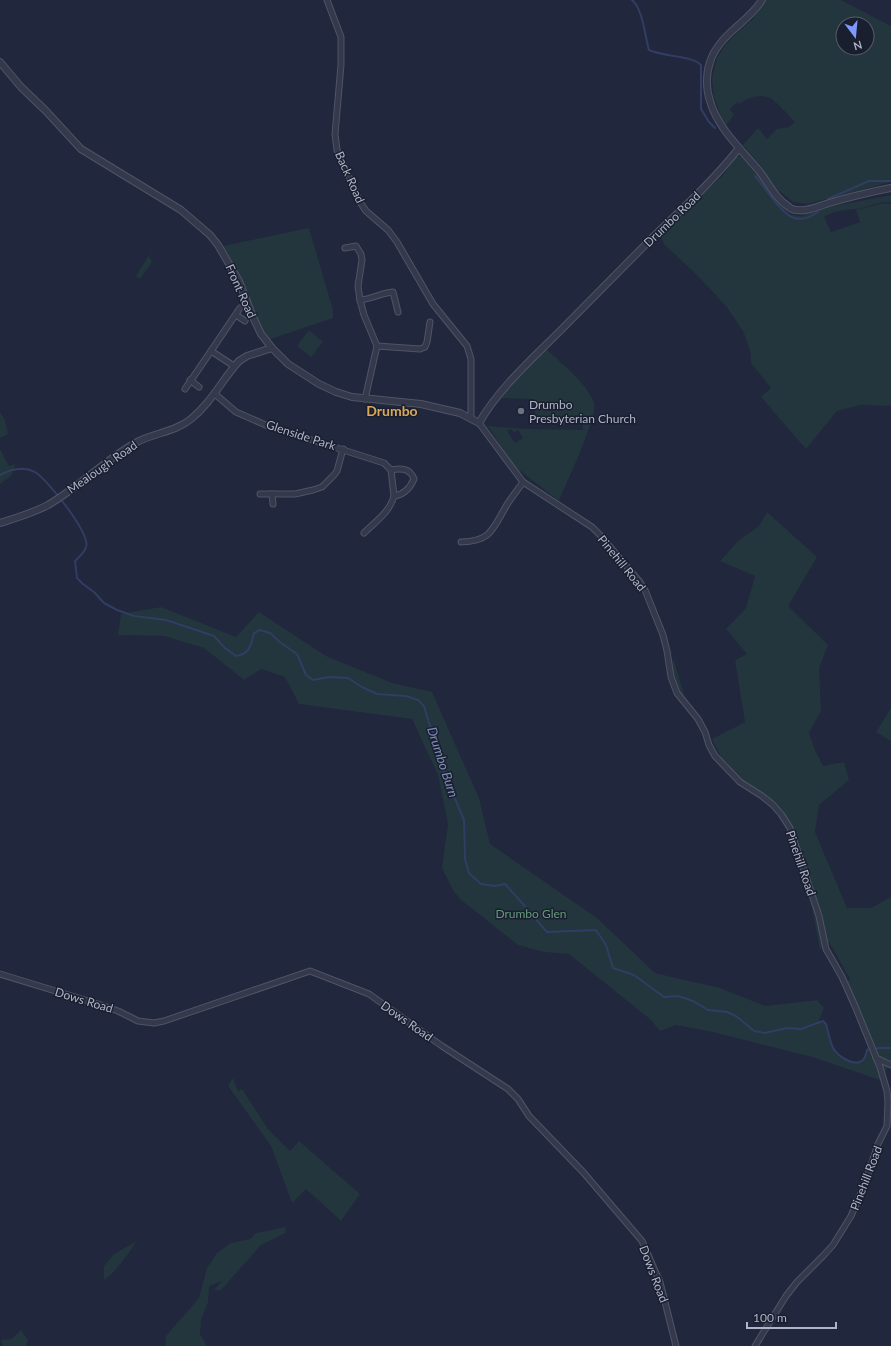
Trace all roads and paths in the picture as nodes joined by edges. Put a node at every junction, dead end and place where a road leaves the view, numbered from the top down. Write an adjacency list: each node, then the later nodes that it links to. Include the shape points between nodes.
1 (327, 0): 22 (street, Back Road, via 341,37 335,134 337,150 360,202 397,242 433,304 467,346 471,359)
2 (762, 0): 4 (street, via 754,12 724,38 710,62 708,74 710,101 727,133)
3 (0, 62): 14 (street, Front Road, via 81,148 181,210 210,235 234,272 261,334)
4 (739, 148): 5 (street, via 779,199 789,208 796,210 803,211); 23 (street, Drumbo Road, via 698,195 526,364 503,389)
5 (891, 188)
6 (345, 248): 7 (street, via 356,246 361,254 358,286)
7 (360, 300): 9 (street, via 393,292); 13 (street)
8 (240, 308): 10 (street)
9 (398, 312)
10 (236, 315): 11 (street); 15 (street)
11 (245, 321)
12 (430, 322): 13 (street, via 425,347 420,349)
13 (377, 346): 21 (street)
14 (272, 348): 16 (street, Mealough Road, via 247,356); 21 (street, Front Road, via 288,364 320,384 336,392)
15 (211, 351): 16 (street); 17 (street)
16 (234, 366): 20 (street, Mealough Road)
17 (190, 380): 18 (street); 19 (street)
18 (199, 387)
19 (185, 389)
20 (215, 394): 24 (street, Glenside Park, via 236,412 268,426); 31 (street, Mealough Road, via 190,421 137,442 119,452 49,504)
21 (365, 399): 22 (street, Front Road, via 421,404)
22 (471, 418): 23 (street, Front Road)
23 (479, 423): 26 (street, Pinehill Road)
24 (343, 449): 25 (street, Glenside Park, via 384,463); 28 (street, via 337,471 322,486 295,494)
25 (390, 470): 29 (street); 29 (street, Glenside Park, via 407,470 412,473 414,479 405,492)
26 (523, 482): 33 (street, via 487,536); 35 (street, Pinehill Road, via 592,527 642,586 667,650 670,677 677,693 698,719 715,756 740,782 773,805 790,828 819,916 826,949 842,978)
27 (260, 494): 28 (street)
28 (272, 494): 30 (street)
29 (394, 496): 32 (street, Glenside Park, via 388,509)
30 (273, 504)
31 (0, 524)
32 (364, 533)
33 (461, 542)
34 (0, 974): 37 (street, Dows Road, via 98,1004 138,1021 154,1023 310,971 369,994 508,1089 529,1116 579,1166 642,1242 660,1282)
35 (876, 1058): 36 (street); 38 (street, Pinehill Road, via 887,1090 887,1126 864,1186 844,1230 790,1290)
36 (891, 1065)
37 (676, 1346)
38 (754, 1346)

